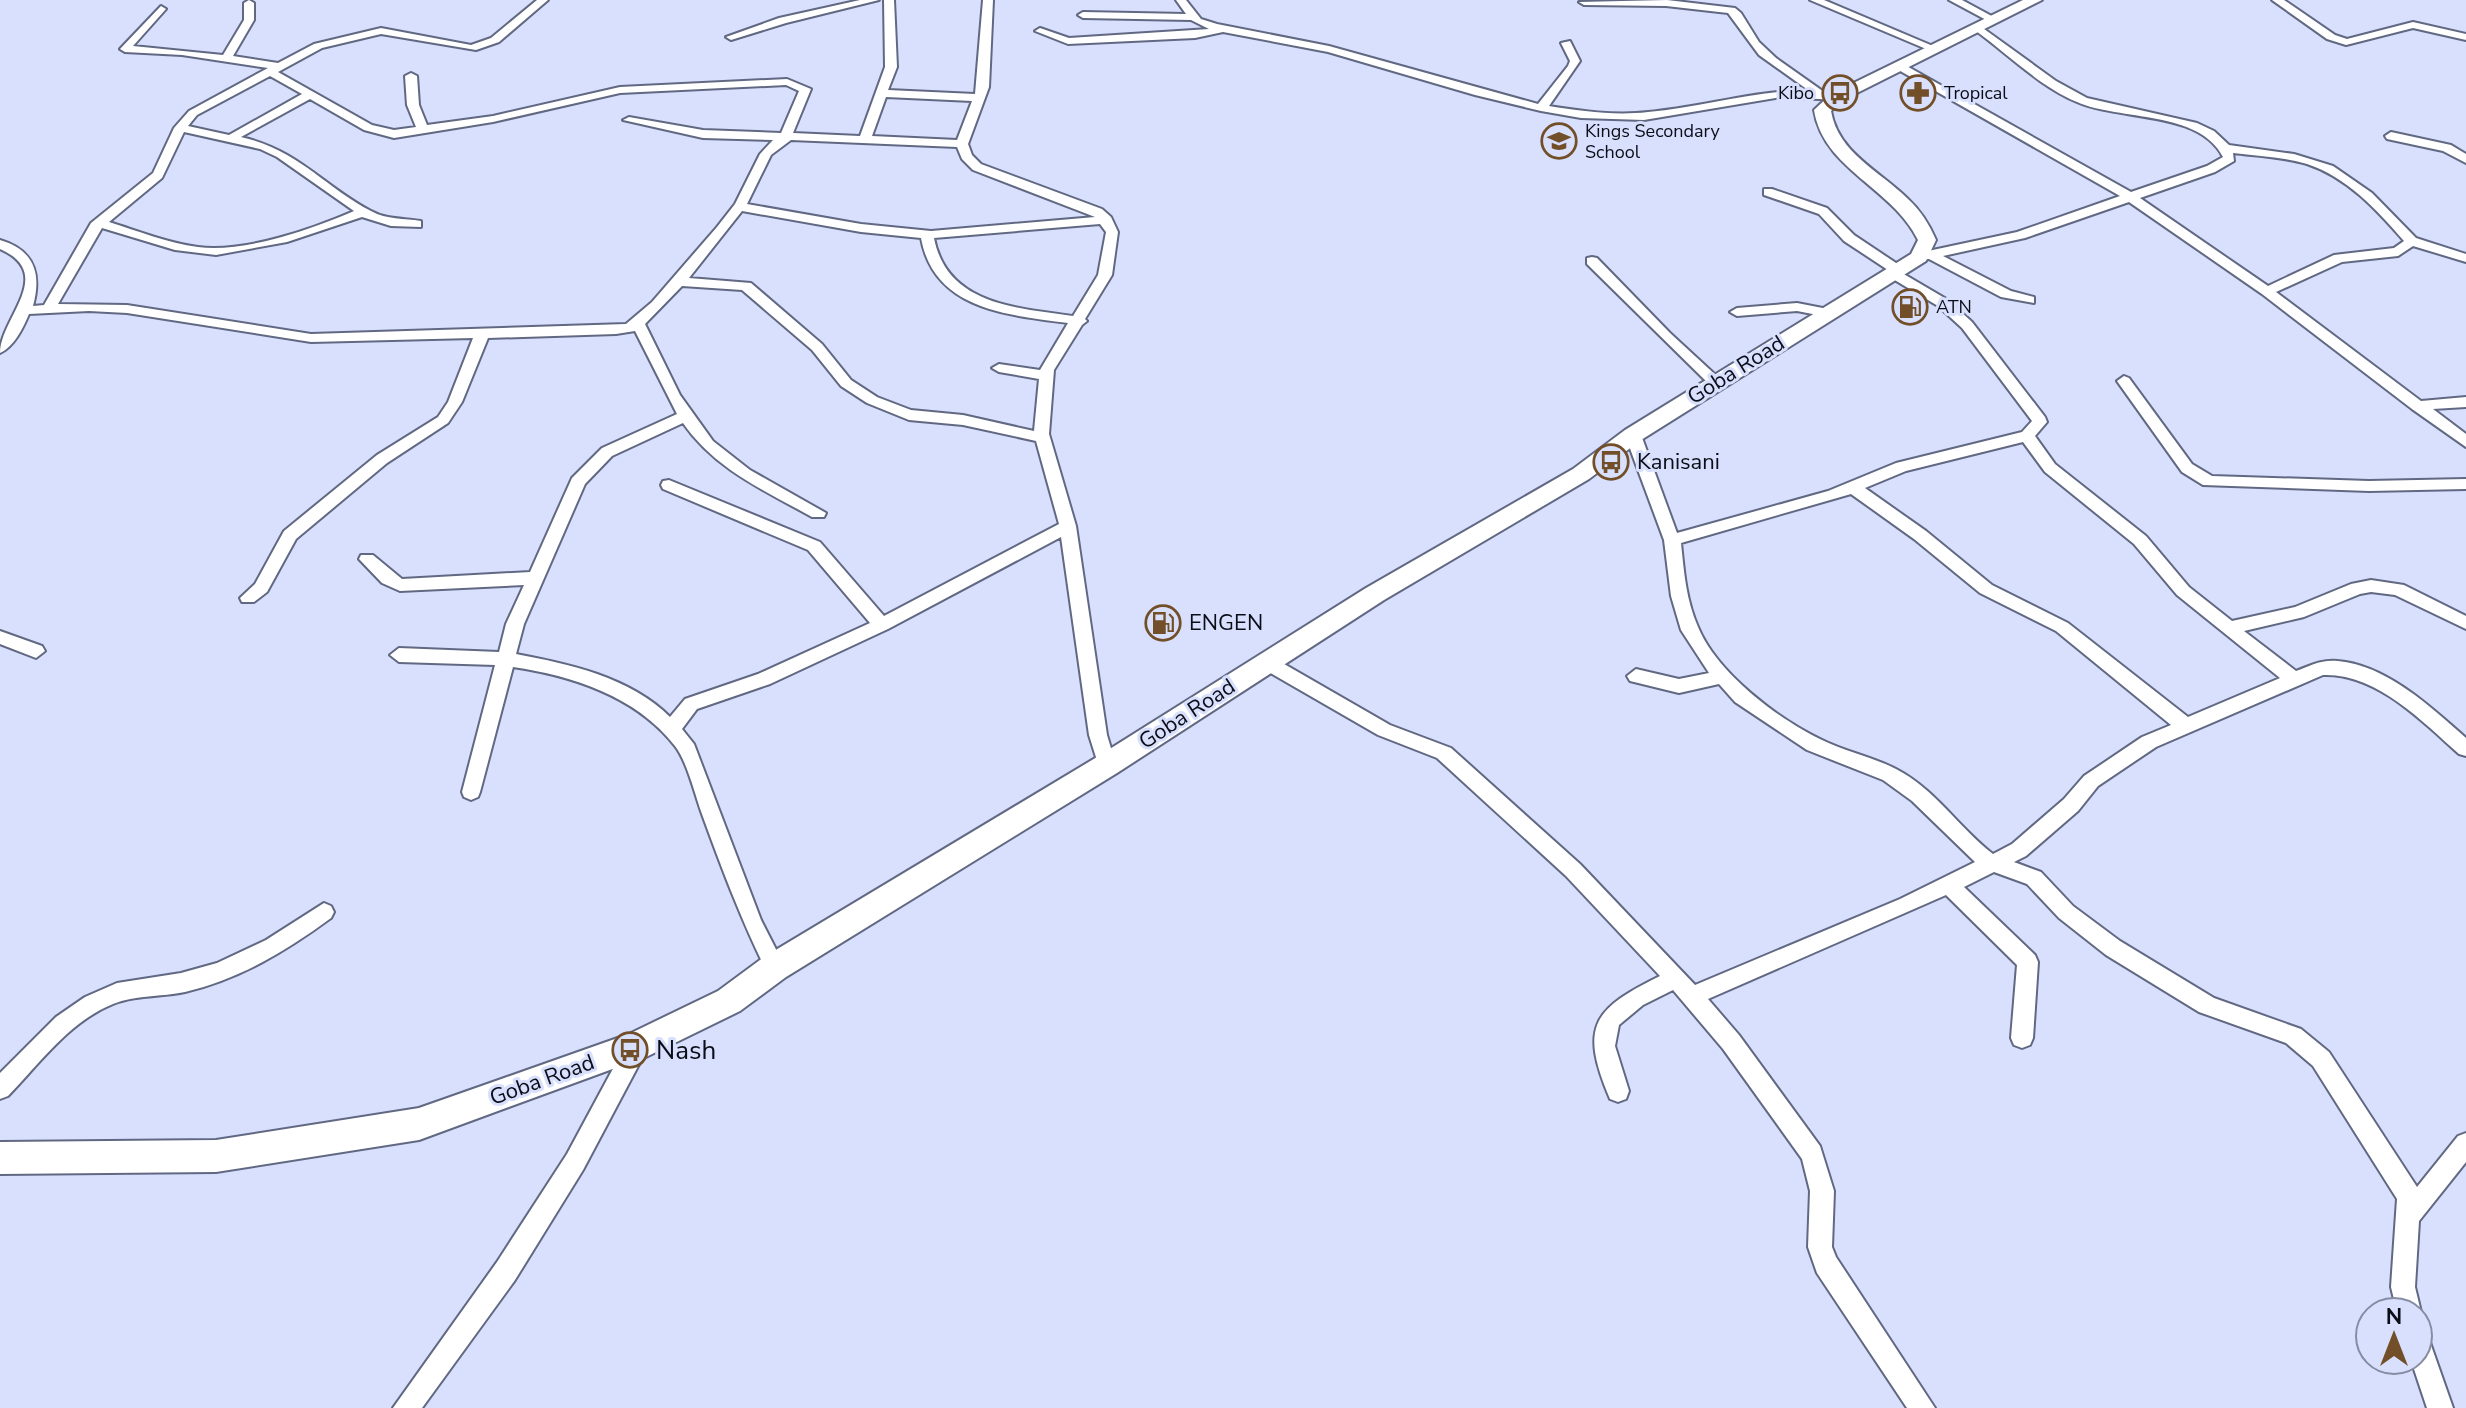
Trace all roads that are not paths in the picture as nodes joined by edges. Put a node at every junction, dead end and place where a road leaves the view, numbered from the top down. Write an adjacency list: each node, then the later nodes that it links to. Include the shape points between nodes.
1 (543, 0): 24 (street, via 485,45 462,48 372,31 306,51)
2 (874, 0): 18 (street)
3 (889, 0): 26 (street, via 891,63)
4 (988, 0): 29 (street)
5 (1181, 0): 14 (street)
6 (1815, 0): 21 (street)
7 (1954, 0): 15 (street)
8 (2035, 0): 15 (main road)
9 (2277, 0): 19 (street, via 2346,42 2413,25)
10 (1584, 2): 28 (street, via 1731,10 1756,46)
11 (249, 3): 22 (street, via 249,20)
12 (161, 9): 22 (street, via 125,49)
13 (1083, 15): 14 (street)
14 (1193, 17): 16 (street)
15 (1987, 24): 21 (main road); 39 (street, via 2071,95 2190,124)
16 (1222, 29): 17 (street, via 1068,41); 30 (street, via 1344,53)
17 (1040, 31)
18 (731, 37)
19 (2466, 37)
20 (1566, 43): 30 (street, via 1575,64)
21 (1935, 49): 23 (main road)
22 (225, 60): 24 (street)
23 (1899, 66): 28 (main road); 42 (street)
24 (276, 70): 27 (street); 32 (street, via 196,111)
25 (411, 76): 33 (street, via 413,105)
26 (882, 93): 29 (street); 37 (street)
27 (311, 94): 33 (street, via 376,131); 35 (street)
28 (1828, 95): 30 (street, via 1772,92 1698,110 1634,117); 53 (main road, via 1822,110 1824,131 1833,144 1916,216 1927,240)
29 (981, 98): 38 (street)
30 (1541, 108)
31 (629, 120): 36 (street, via 691,132)
32 (180, 128): 35 (street); 46 (street, via 158,175)
33 (423, 130): 36 (street, via 620,90 795,83 805,89)
34 (2391, 136): 40 (street, via 2447,148)
35 (233, 137): 44 (street, via 281,154)
36 (785, 137): 37 (street); 43 (street, via 771,148)
37 (864, 141): 38 (street)
38 (962, 144): 45 (street, via 967,158 981,170 1098,212)
39 (2227, 148): 42 (street, via 2229,160); 49 (street, via 2328,169 2378,204)
40 (2466, 159)
41 (1768, 192): 53 (street, via 1823,211 1849,238)
42 (2130, 197): 53 (street, via 2020,235); 55 (street)
43 (740, 207): 48 (street); 54 (street)
44 (363, 212): 46 (street, via 218,252); 47 (street, via 384,221)
45 (1107, 220): 48 (street); 61 (street, via 1112,235 1105,275)
46 (99, 223): 57 (street)
47 (416, 224)
48 (927, 234): 61 (street, via 928,256 962,295)
49 (2411, 241): 51 (street); 55 (street, via 2398,252 2339,258)
50 (0, 244): 58 (street, via 30,262 32,291)
51 (2466, 258)
52 (1592, 261): 68 (street)
53 (1911, 264): 56 (street); 60 (main road, Goba Road); 73 (street, via 1991,353 2040,422)
54 (675, 281): 62 (street); 74 (street, via 746,286 817,347 846,383 872,400 909,415 963,420)
55 (2267, 291): 70 (street)
56 (2029, 300)
57 (49, 309): 58 (street); 63 (street, via 127,309 285,336)
58 (26, 310): 64 (street)
59 (1737, 312): 60 (street, via 1797,307)
60 (1828, 313): 68 (main road, Goba Road)
61 (1080, 321): 66 (street)
62 (638, 323): 63 (street, via 616,330); 71 (street)
63 (482, 334): 84 (street, via 443,420 375,464 290,535 261,588)
64 (0, 349)
65 (999, 368): 66 (street)
66 (1047, 376): 74 (street)
67 (2124, 381): 76 (street, via 2187,468 2209,481)
68 (1716, 383): 72 (main road, Goba Road)
69 (2466, 402): 70 (street)
70 (2417, 406): 75 (street)
71 (687, 415): 79 (street, via 721,457); 83 (street, via 593,463 575,488)
72 (1633, 435): 81 (street); 92 (main road, Goba Road, via 1581,474)
73 (2027, 436): 78 (street, via 1901,467); 87 (street, via 2050,468 2140,540 2177,586)
74 (1042, 438): 80 (street)
75 (2466, 442)
76 (2466, 484)
77 (669, 485): 86 (street, via 814,546)
78 (1854, 488): 81 (street); 96 (street, via 1986,589 2062,627)
79 (818, 513)
80 (1068, 526): 86 (street); 99 (street, via 1098,735)
81 (1672, 540): 94 (street, via 1686,619)
82 (367, 559): 83 (street, via 400,585)
83 (536, 578): 91 (street)
84 (248, 598)
85 (2466, 623): 87 (street, via 2398,589 2371,586 2298,613)
86 (882, 625): 97 (street, via 764,679 691,704)
87 (2228, 628): 95 (street)
88 (0, 637): 89 (street)
89 (36, 651)
90 (399, 655): 91 (street)
91 (506, 658): 97 (street, via 543,663 613,688); 100 (street)
92 (1266, 662): 99 (main road, Goba Road); 105 (street, via 1384,730 1449,757 1573,870)
93 (1636, 676): 94 (street, via 1679,686)
94 (1723, 677): 101 (street, via 1757,709 1794,733 1880,769 1909,788)
95 (2294, 680): 96 (street); 98 (street, via 2321,668 2345,667 2405,699)
96 (2187, 727): 101 (street, via 2110,765 2019,850)
97 (672, 728): 104 (street, via 685,744 747,909)
98 (2466, 749)
99 (1107, 765): 104 (main road, Goba Road)
100 (471, 792)
101 (1990, 862): 102 (street); 113 (street, via 2034,878 2066,912 2113,948 2207,1005 2306,1044 2339,1083 2386,1156 2409,1196)
102 (1948, 884): 106 (street); 107 (street, via 2028,962)
103 (324, 912): 109 (street, via 238,966 183,983 120,992 95,1003)
104 (775, 967): 108 (main road, Goba Road, via 729,1001)
105 (1676, 978): 106 (street); 110 (street, via 1606,1021 1604,1056)
106 (1692, 996): 117 (street, via 1808,1147 1822,1191 1820,1247 1826,1264)
107 (2022, 1038)
108 (637, 1046): 112 (main road, Goba Road, via 419,1124 216,1156); 116 (street, via 575,1162 506,1271)
109 (0, 1088)
110 (1618, 1091)
111 (2466, 1144): 113 (street)
112 (0, 1158)
113 (2410, 1214): 114 (street)
114 (2405, 1296)
115 (2429, 1376): 118 (street)
116 (406, 1408)
117 (1922, 1408)
118 (2440, 1408)

